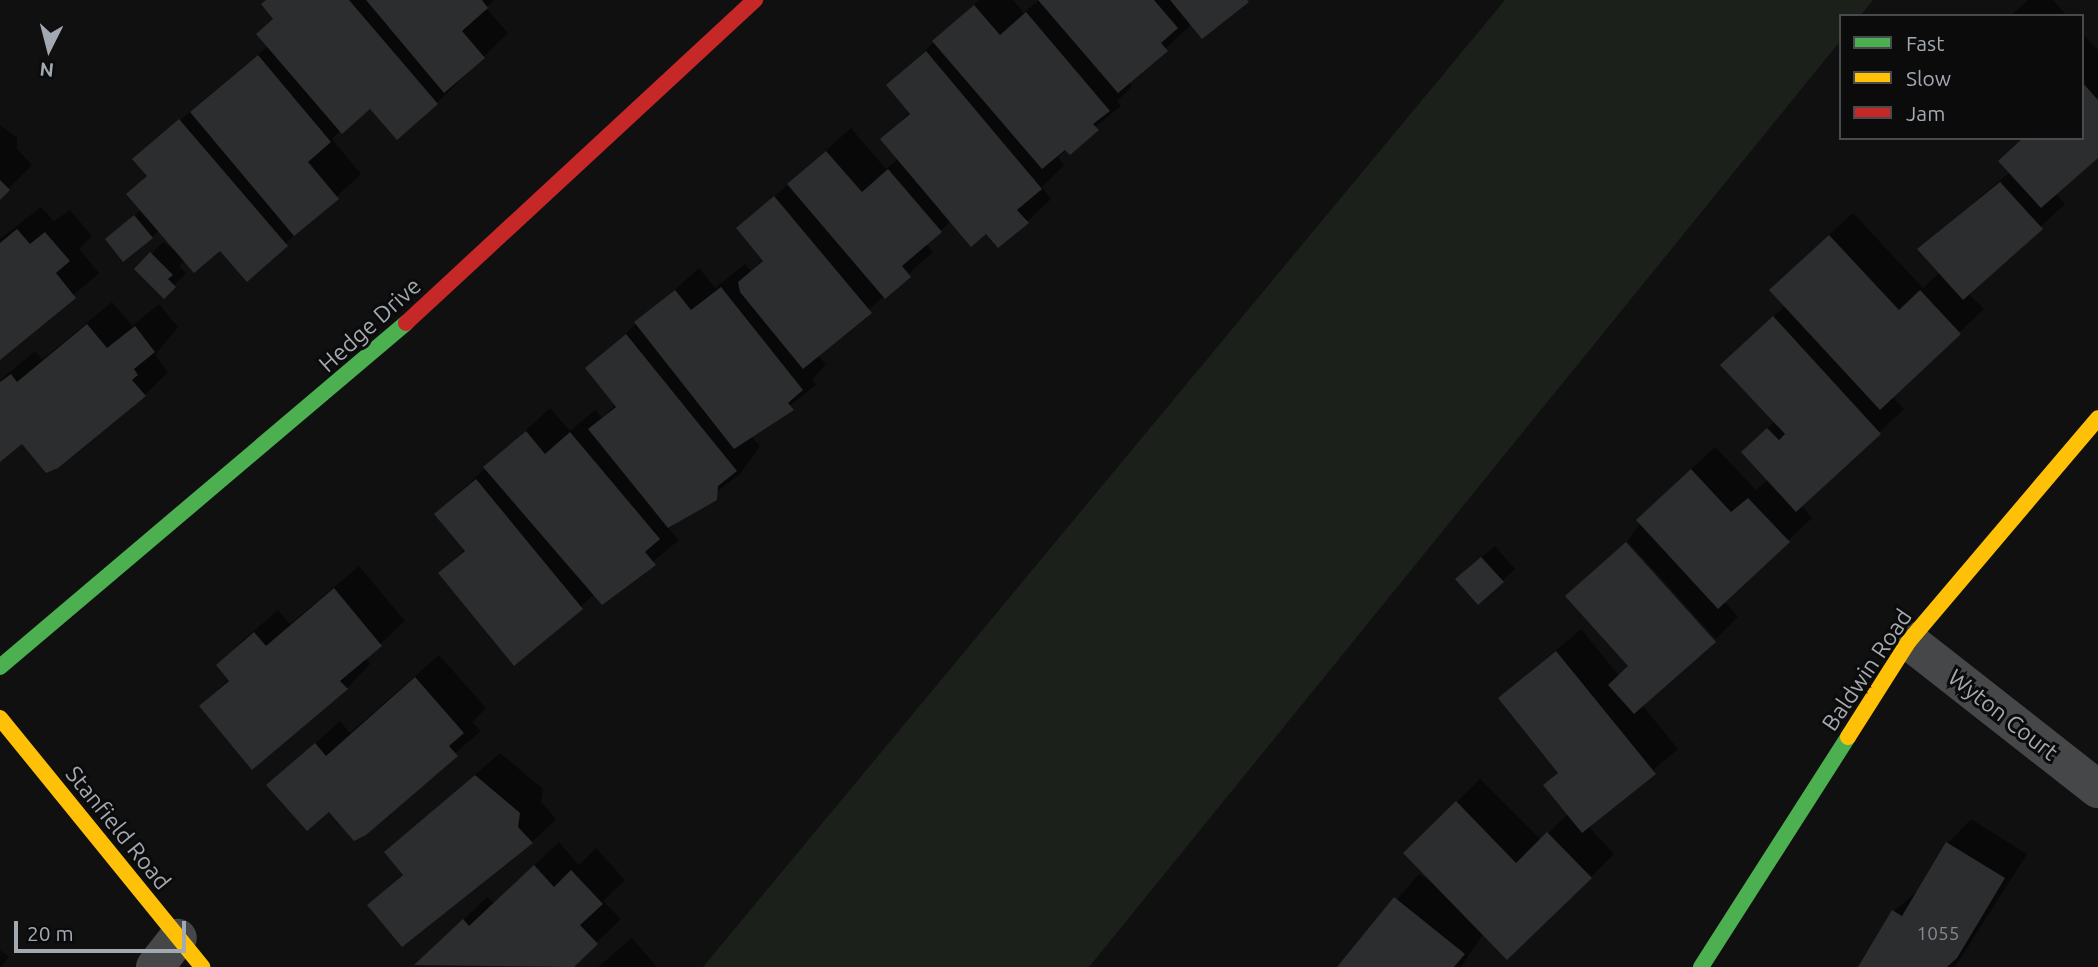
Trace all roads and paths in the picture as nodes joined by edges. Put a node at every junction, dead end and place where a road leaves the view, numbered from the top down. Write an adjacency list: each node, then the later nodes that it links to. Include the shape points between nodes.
1 (755, 0): 4 (street, Hedge Drive, via 367,359)
2 (2098, 418): 3 (street, Baldwin Road)
3 (1909, 641): 6 (street, Wyton Court); 9 (street, Baldwin Road)
4 (0, 667)
5 (0, 718): 7 (street, Stanfield Road)
6 (2098, 789)
7 (167, 953): 8 (street, Stanfield Road)
8 (202, 967)
9 (1701, 967)

